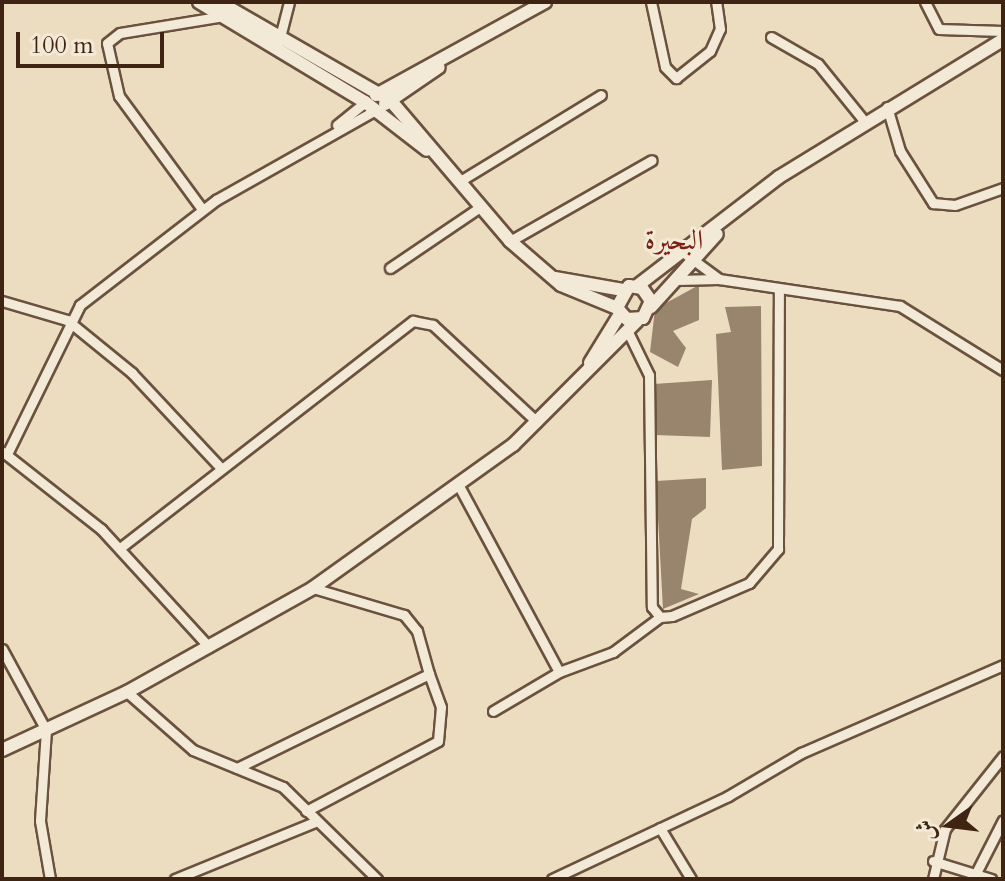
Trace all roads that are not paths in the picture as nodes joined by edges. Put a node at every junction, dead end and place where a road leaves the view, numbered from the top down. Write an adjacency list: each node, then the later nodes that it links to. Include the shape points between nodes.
1 (199, 2): 8 (street)
2 (219, 2): 12 (street)
3 (289, 2): 12 (street)
4 (545, 2): 14 (street)
5 (651, 2): 6 (street, via 665,67 676,78 710,51 720,29)
6 (716, 2)
7 (925, 2): 9 (street, via 939,29)
8 (218, 17): 15 (street); 23 (street, via 120,33 107,43 119,96)
9 (1003, 31)
10 (771, 37): 17 (street, via 818,64)
11 (1003, 40): 16 (street)
12 (279, 41): 14 (street)
13 (601, 95): 20 (street)
14 (386, 96): 15 (street); 19 (street)
15 (370, 106): 19 (street); 23 (street)
16 (887, 107): 17 (street); 21 (street, via 900,151 933,203 955,205)
17 (865, 122): 25 (street, via 740,208)
18 (652, 160): 24 (street)
19 (444, 164): 20 (street)
20 (460, 181): 22 (street)
21 (1003, 188)
22 (480, 207): 24 (street); 26 (street)
23 (202, 209): 36 (street, via 111,276)
24 (510, 241): 27 (street)
25 (689, 257): 28 (street); 29 (street); 30 (street)
26 (390, 268)
27 (552, 277): 32 (street); 35 (street)
28 (719, 279): 29 (street); 31 (street)
29 (676, 280): 34 (street)
30 (637, 286): 32 (street); 34 (street)
31 (779, 289): 39 (street, via 900,306); 46 (street, via 778,549 749,583 693,611)
32 (623, 290): 35 (street)
33 (2, 301): 36 (street)
34 (651, 307): 37 (street)
35 (618, 311): 37 (street); 38 (street)
36 (67, 320): 41 (street); 42 (street, via 132,373)
37 (632, 325): 38 (street); 46 (street, via 649,375 649,567)
38 (587, 369): 40 (street)
39 (1003, 370)
40 (537, 422): 42 (street, via 433,325 413,321); 43 (street)
41 (5, 453): 44 (street)
42 (220, 467): 44 (street)
43 (459, 486): 45 (street); 50 (street)
44 (120, 548): 47 (street)
45 (313, 588): 47 (street); 51 (street, via 404,615 417,631)
46 (660, 617): 50 (street, via 613,652)
47 (209, 647): 52 (street)
48 (2, 649): 54 (street)
49 (1003, 665): 61 (street, via 801,753)
50 (559, 672): 53 (street)
51 (429, 674): 57 (street); 58 (street, via 441,707 438,741)
52 (127, 692): 54 (street); 57 (street, via 193,750)
53 (493, 711)
54 (46, 730): 55 (street); 64 (street, via 40,821)
55 (2, 750)
56 (1003, 756): 62 (street, via 945,829)
57 (237, 768): 58 (street, via 283,787)
58 (306, 811): 60 (street)
59 (1003, 820): 63 (street)
60 (315, 822): 65 (street); 66 (street)
61 (660, 828): 67 (street); 68 (street)
62 (933, 861): 63 (street); 69 (street)
63 (976, 873): 70 (street)
64 (50, 879)
65 (175, 879)
66 (377, 879)
67 (552, 879)
68 (691, 879)
69 (933, 879)
70 (991, 879)

